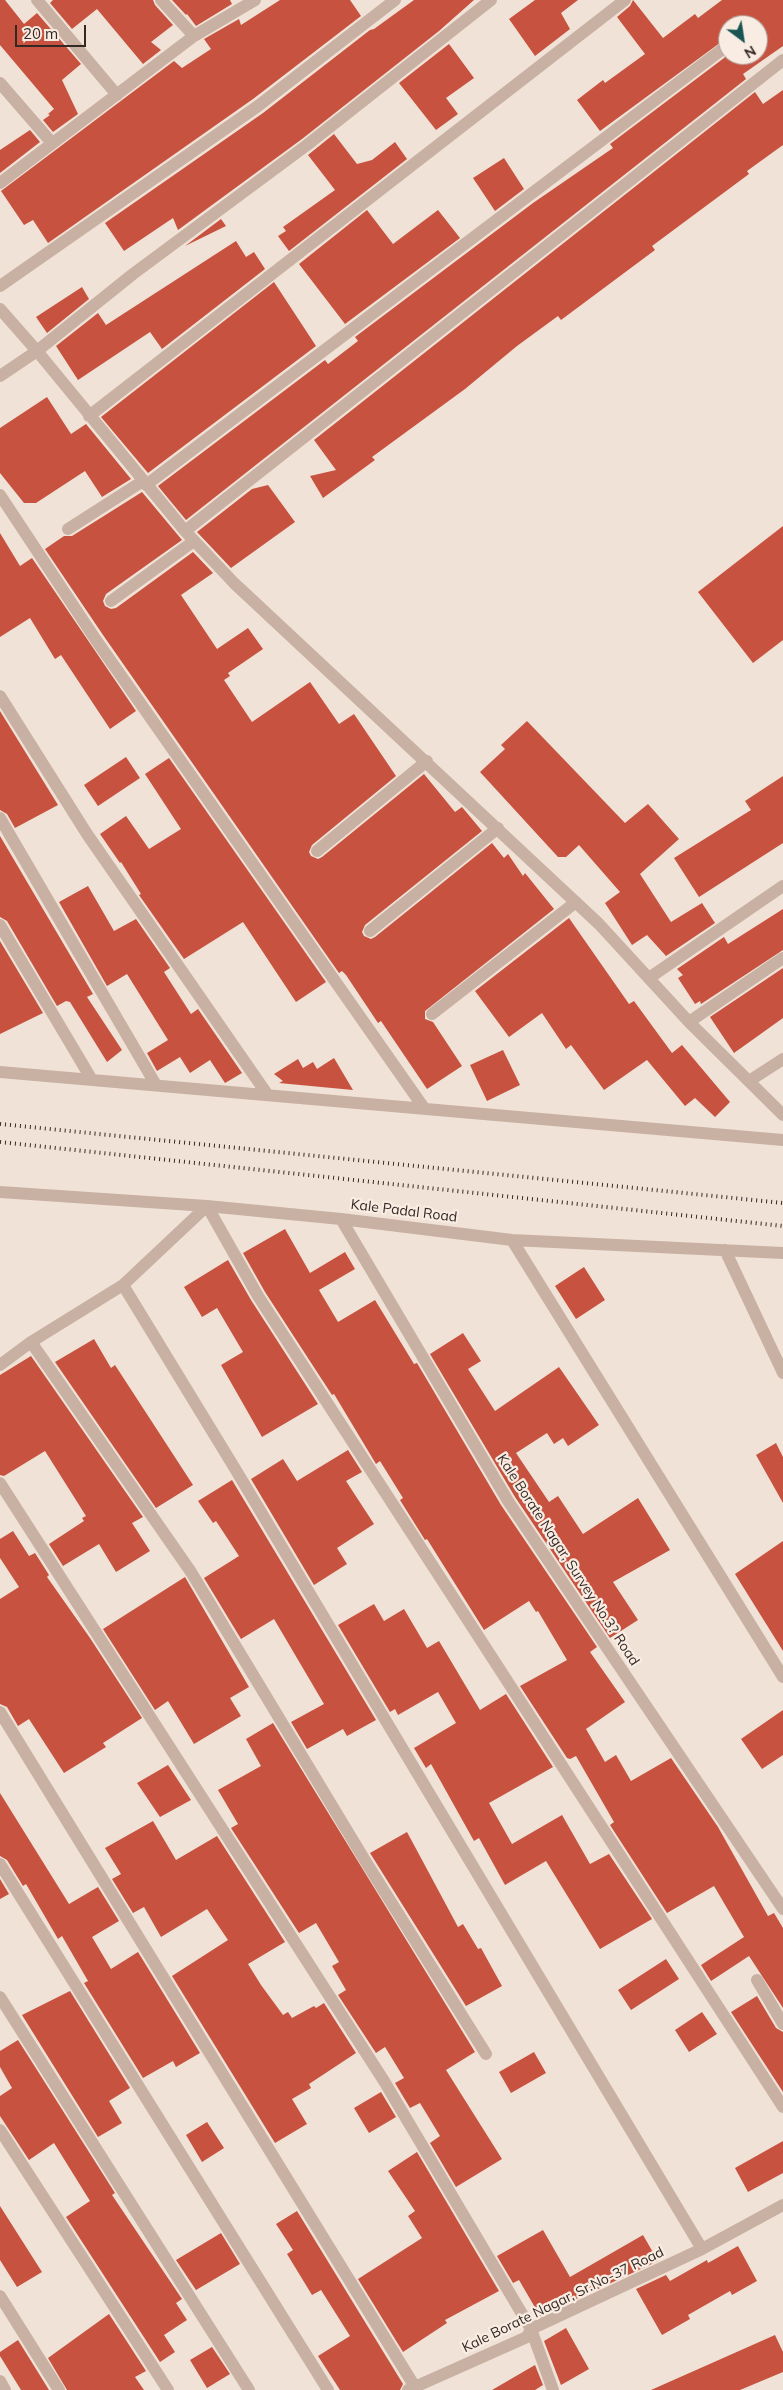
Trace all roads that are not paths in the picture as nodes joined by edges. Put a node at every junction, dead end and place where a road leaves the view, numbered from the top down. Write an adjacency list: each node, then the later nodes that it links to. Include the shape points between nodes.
1 (37, 0): 11 (street)
2 (161, 0): 7 (street)
3 (255, 0): 7 (street)
4 (395, 0): 14 (street, via 258,106)
5 (490, 0): 16 (street, via 307,145 133,274)
6 (625, 0): 18 (street)
7 (194, 36): 11 (street)
8 (718, 53): 19 (street)
9 (783, 60): 22 (street)
10 (0, 82): 12 (street)
11 (117, 95): 12 (street)
12 (52, 144): 13 (street)
13 (0, 183)
14 (0, 286)
15 (0, 309): 16 (street)
16 (37, 351): 17 (street); 18 (street)
17 (0, 376)
18 (90, 416): 19 (street)
19 (145, 483): 21 (street); 22 (street)
20 (0, 495): 44 (street, via 96,640)
21 (68, 529)
22 (185, 531): 23 (street)
23 (194, 541): 24 (street); 26 (street)
24 (112, 601)
25 (0, 696): 43 (street, via 87,834)
26 (427, 761): 28 (street); 29 (street)
27 (0, 818): 42 (street)
28 (498, 828): 31 (street); 33 (street)
29 (317, 851)
30 (783, 886): 35 (street)
31 (576, 902): 35 (street); 36 (street)
32 (0, 926): 40 (street)
33 (370, 931)
34 (783, 958): 37 (street)
35 (648, 978): 37 (street)
36 (432, 1014)
37 (689, 1022): 41 (street)
38 (783, 1059): 41 (street)
39 (0, 1072): 40 (street)
40 (92, 1080): 42 (street)
41 (749, 1081): 45 (street)
42 (156, 1085): 43 (street)
43 (266, 1094): 44 (street)
44 (424, 1108): 46 (street)
45 (783, 1115)
46 (783, 1140)
47 (0, 1192): 48 (street, Kale Padal Road)
48 (207, 1206): 49 (street, Kale Padal Road); 53 (street); 66 (street, via 258,1296)
49 (341, 1219): 50 (street, Kale Padal Road); 61 (street, Kale Borate Nagar, Survey No.3? Road, via 508,1501)
50 (512, 1240): 51 (street, Kale Padal Road); 58 (street)
51 (725, 1250): 52 (street, Kale Padal Road); 56 (street)
52 (783, 1253)
53 (122, 1285): 54 (street); 69 (street)
54 (31, 1342): 55 (street); 65 (street, via 192,1572 361,1854)
55 (0, 1365)
56 (783, 1373)
57 (0, 1484): 71 (street, via 378,2073)
58 (783, 1677)
59 (0, 1712): 73 (street)
60 (0, 1864): 78 (street)
61 (783, 1909)
62 (757, 1980): 64 (street)
63 (0, 1997): 77 (street)
64 (783, 2024)
65 (486, 2054)
66 (783, 2108)
67 (0, 2130): 76 (street)
68 (783, 2205): 69 (street, Kale Borate Nagar, Sr.No-37 Road)
69 (702, 2249): 71 (street, Kale Borate Nagar, Sr.No-37 Road)
70 (0, 2296): 75 (street)
71 (531, 2329): 73 (street, Kale Borate Nagar, Sr.No-37 Road, via 527,2337); 79 (street)
72 (0, 2381): 74 (street)
73 (412, 2388)
74 (6, 2390)
75 (59, 2390)
76 (168, 2390)
77 (249, 2390)
78 (328, 2390)
79 (553, 2390)

